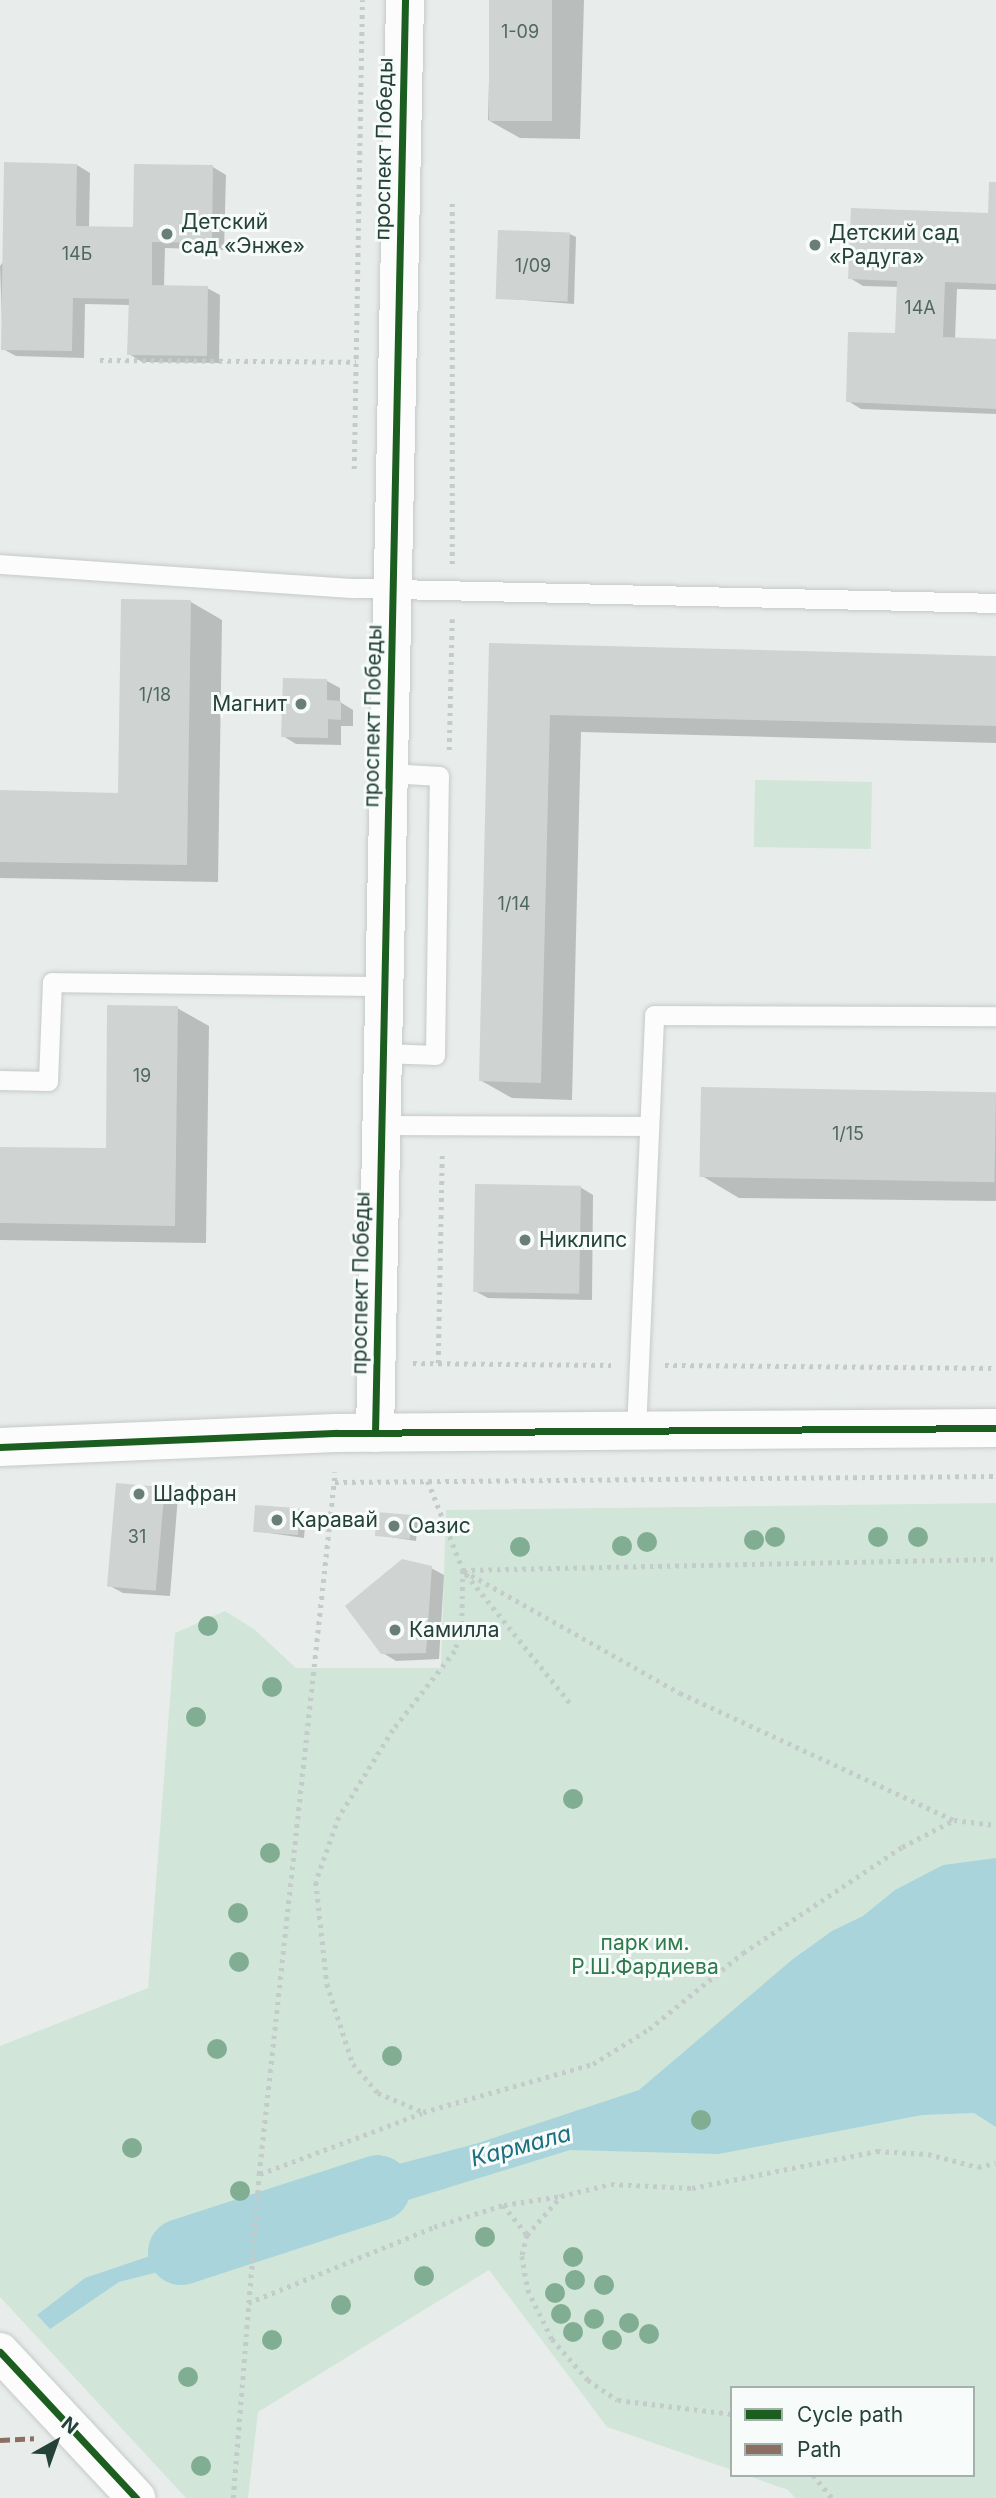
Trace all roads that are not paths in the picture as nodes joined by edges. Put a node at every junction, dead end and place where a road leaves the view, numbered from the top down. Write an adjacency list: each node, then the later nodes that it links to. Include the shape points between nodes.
1 (405, 0): 3 (street, проспект Победы)
2 (0, 564): 3 (lane)
3 (393, 589): 4 (lane); 5 (street, проспект Победы)
4 (996, 604)
5 (389, 773): 6 (street, проспект Победы); 8 (lane, via 439,776 435,1055)
6 (385, 986): 8 (street, проспект Победы); 9 (lane, via 52,982 48,1081)
7 (996, 1016): 11 (lane, via 654,1015)
8 (384, 1053): 10 (street, проспект Победы)
9 (0, 1080)
10 (382, 1125): 11 (lane); 14 (street, проспект Победы)
11 (649, 1126): 13 (lane)
12 (996, 1428): 13 (street)
13 (636, 1431): 14 (street)
14 (375, 1433): 15 (street)
15 (0, 1447)
16 (0, 2352): 17 (street)
17 (136, 2498)

